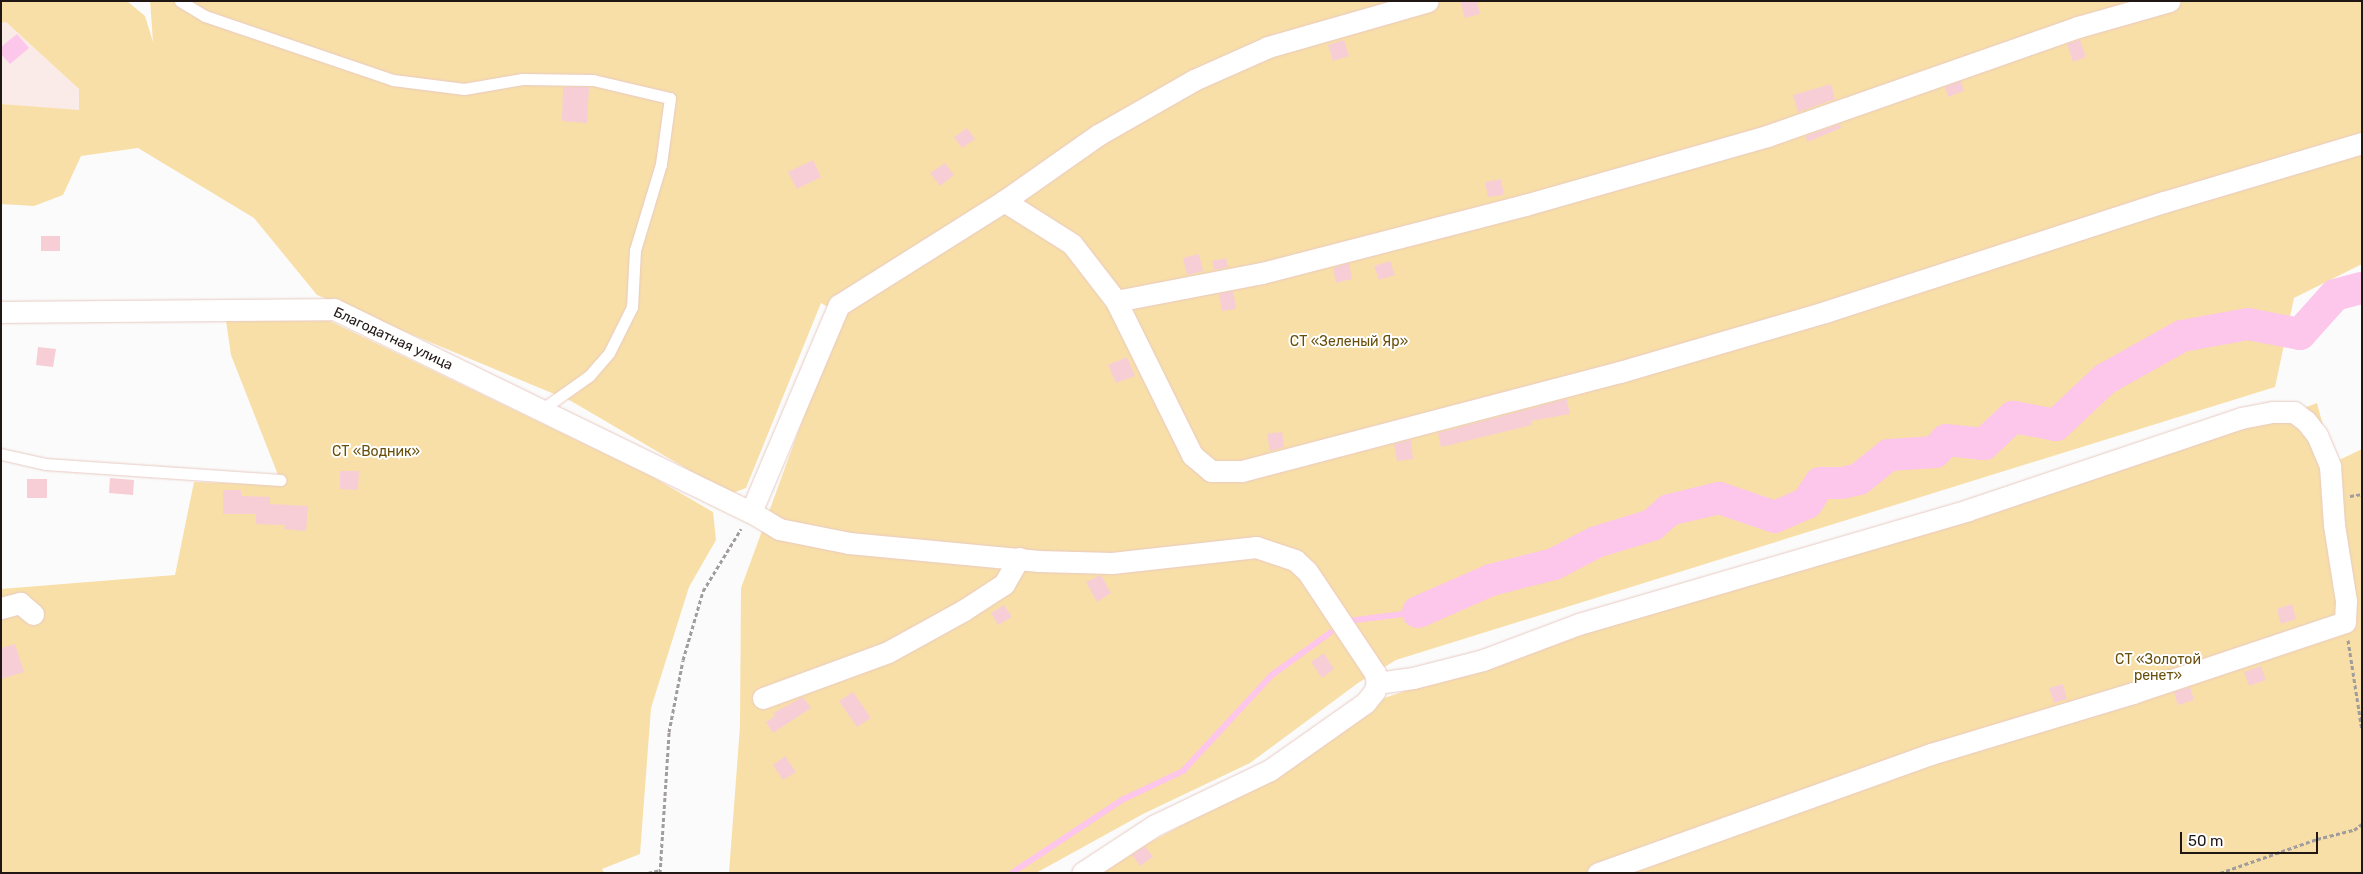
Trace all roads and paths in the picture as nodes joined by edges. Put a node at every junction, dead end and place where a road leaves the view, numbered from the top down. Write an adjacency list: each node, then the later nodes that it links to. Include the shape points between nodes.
1 (180, 1): 8 (lane, via 205,16 393,80 464,89 522,79 593,80 670,98 661,164 635,250 632,307 609,353 594,370)
2 (1428, 1): 5 (street, via 1268,47 1194,80 1098,134)
3 (2169, 1): 6 (street, via 2078,27 1767,136 1544,200 1262,273)
4 (2362, 143): 6 (street, via 2164,202 1825,312 1620,372 1242,470 1211,470 1192,455)
5 (1004, 201): 6 (street, via 1072,244); 11 (street, via 839,305)
6 (1116, 301)
7 (1, 312): 8 (street, Благодатная улица, via 334,309)
8 (541, 410): 11 (street, Благодатная улица)
9 (1, 454): 10 (lane, via 45,464)
10 (280, 480)
11 (751, 512): 12 (street, Благодатная улица, via 780,529 849,543); 22 (path, via 703,591 683,660 669,732)
12 (1019, 558): 16 (street, Благодатная улица, via 1112,563 1256,547 1274,551 1295,560 1307,571 1374,673); 19 (street, via 1004,584 956,615 888,652)
13 (1, 608): 14 (street, via 20,603)
14 (33, 614)
15 (2345, 622): 16 (street, via 2345,591 2334,525 2330,466 2306,421 2294,412 2273,412 2241,418 1968,510 1579,624 1482,660 1413,678); 18 (path); 25 (street, via 2133,694 1931,754)
16 (1377, 683): 24 (street, via 1365,703 1270,770 1155,825)
17 (2362, 690): 18 (path)
18 (2356, 692): 20 (path)
19 (763, 698)
20 (2362, 730)
21 (2362, 824): 26 (path, via 2354,830 2317,839)
22 (660, 871): 23 (path)
23 (648, 873)
24 (1082, 873)
25 (1598, 873)
26 (2220, 873)

